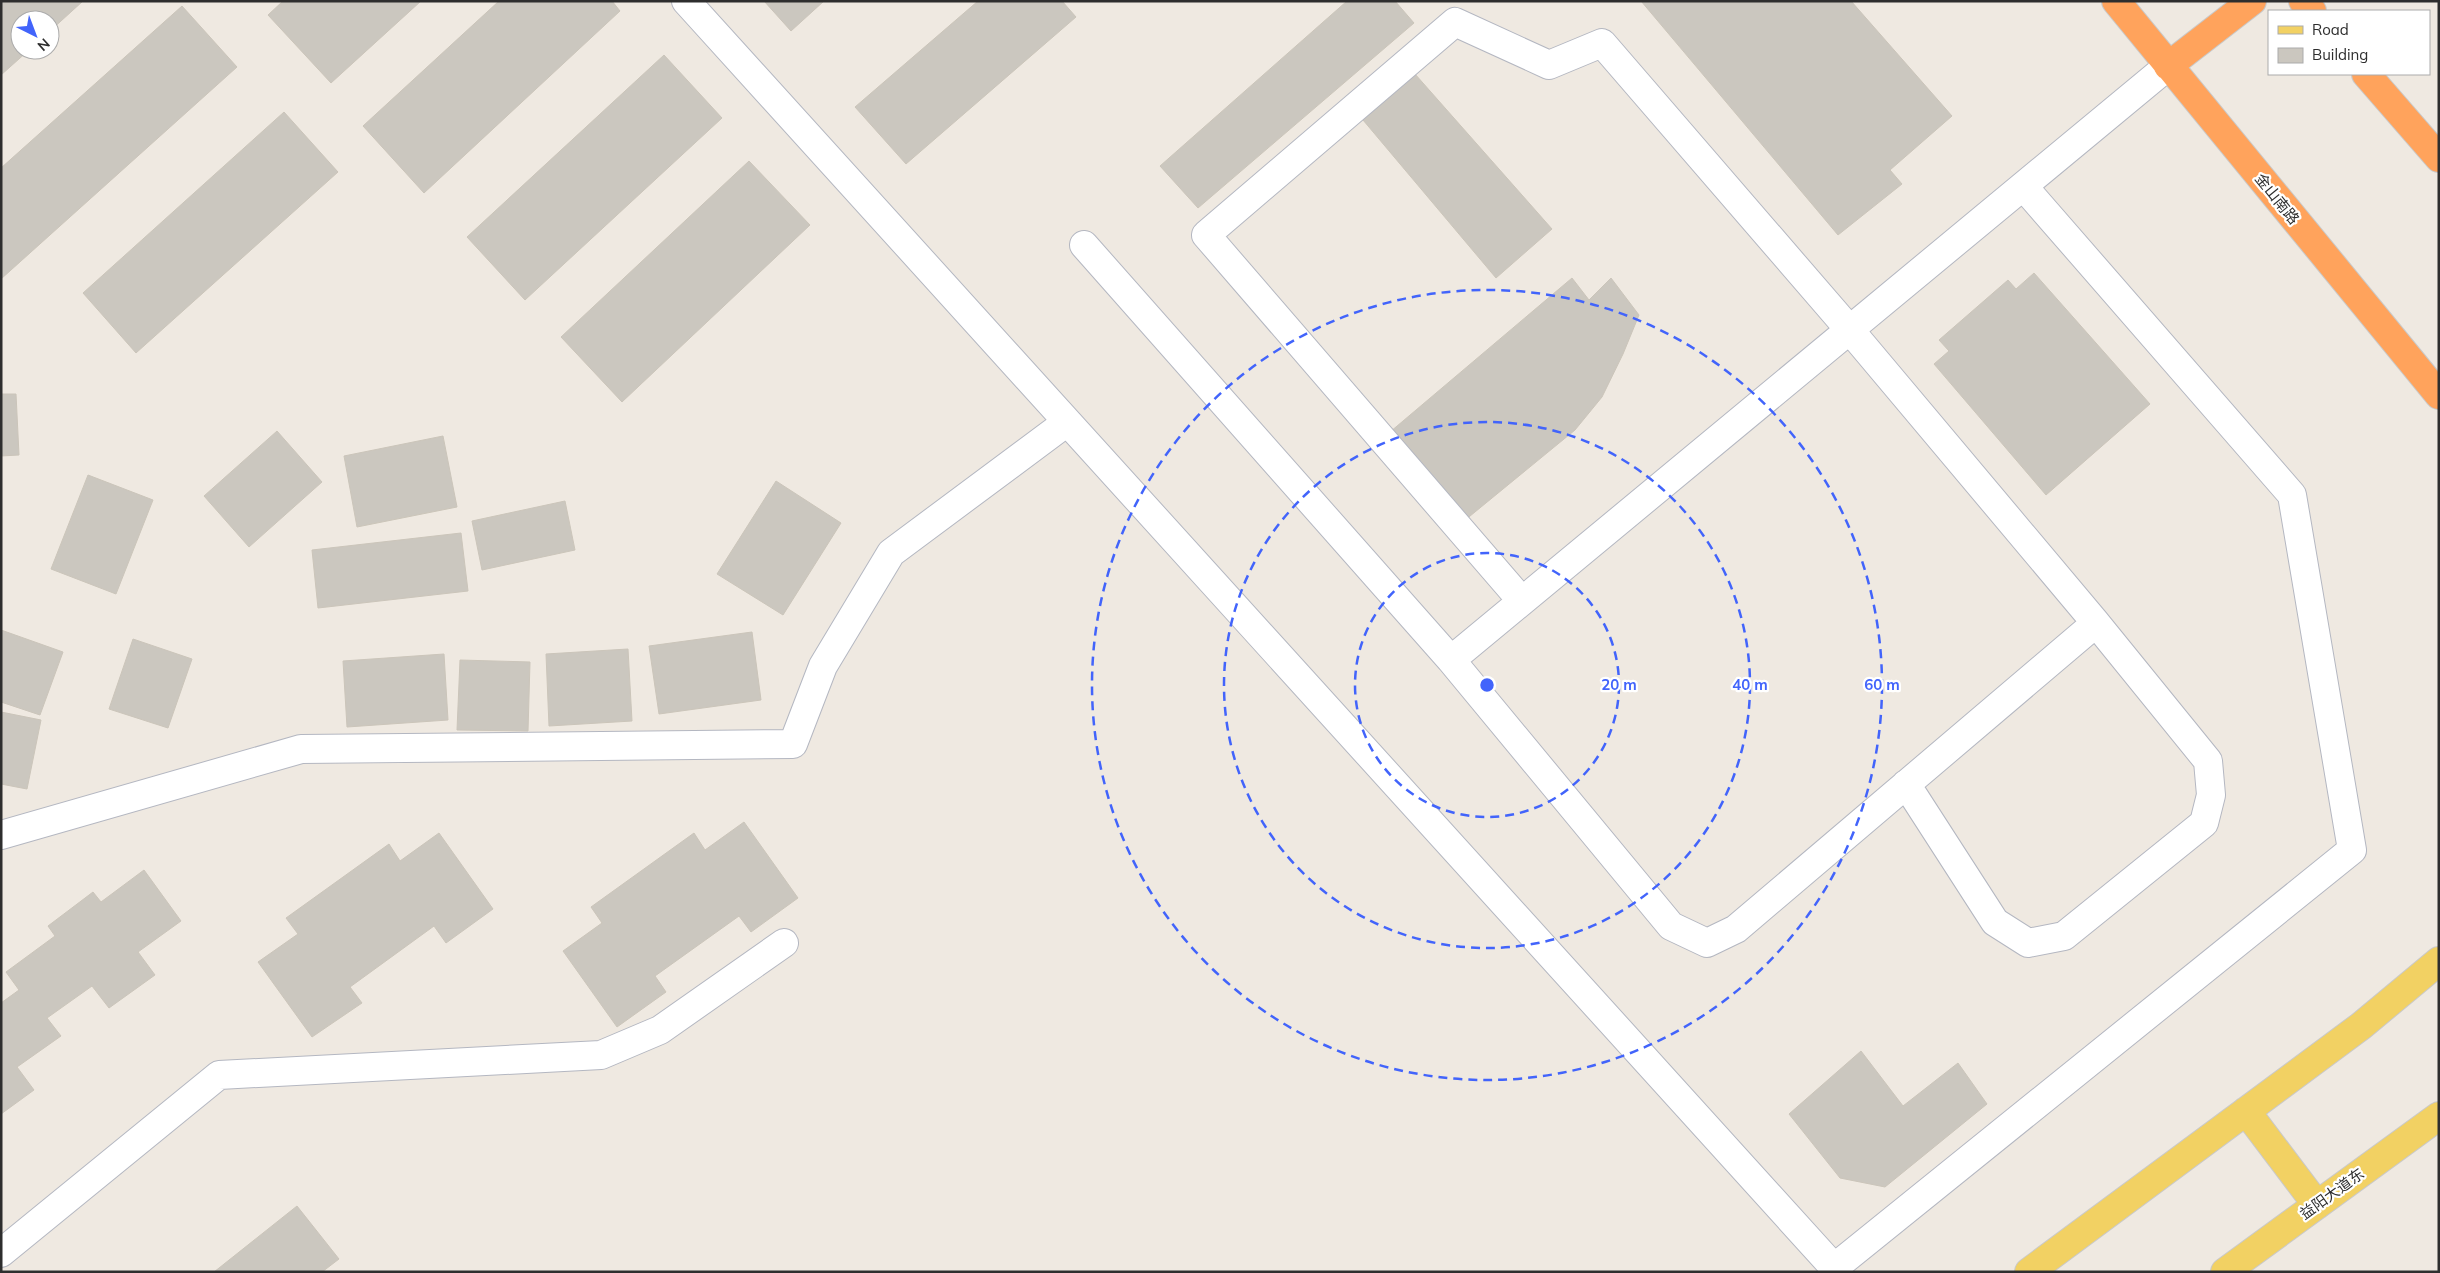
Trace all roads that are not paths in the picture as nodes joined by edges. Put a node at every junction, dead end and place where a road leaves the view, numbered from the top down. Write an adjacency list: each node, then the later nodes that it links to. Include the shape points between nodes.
1 (686, 1): 11 (street)
2 (2116, 1): 4 (highway, 金山南路)
3 (2252, 1): 4 (highway)
4 (2168, 66): 7 (street); 10 (highway, 金山南路)
5 (2367, 75): 6 (highway)
6 (2439, 158)
7 (2023, 186): 9 (street); 23 (street, via 2292,495 2352,850)
8 (1084, 245): 14 (street)
9 (1849, 329): 12 (street); 12 (street, via 1602,43 1549,65 1455,22 1206,235); 13 (street)
10 (2439, 396)
11 (1067, 422): 16 (street, via 891,553 823,666 793,744 301,749); 23 (street)
12 (1522, 601): 14 (street)
13 (2096, 623): 15 (street); 15 (street, via 2208,762 2211,795 2204,823 2064,936 2028,943 1995,922)
14 (1451, 660): 15 (street, via 1671,926 1707,943 1736,929)
15 (1906, 784)
16 (1, 835)
17 (784, 943): 22 (street, via 660,1030 601,1055 219,1075)
18 (2439, 961): 19 (main road, via 2361,1026)
19 (2246, 1111): 21 (main road); 24 (main road)
20 (2439, 1116): 21 (main road, 益阳大道东)
21 (2317, 1205): 25 (main road, 益阳大道东)
22 (1, 1253)
23 (1836, 1270)
24 (2029, 1272)
25 (2225, 1272)

